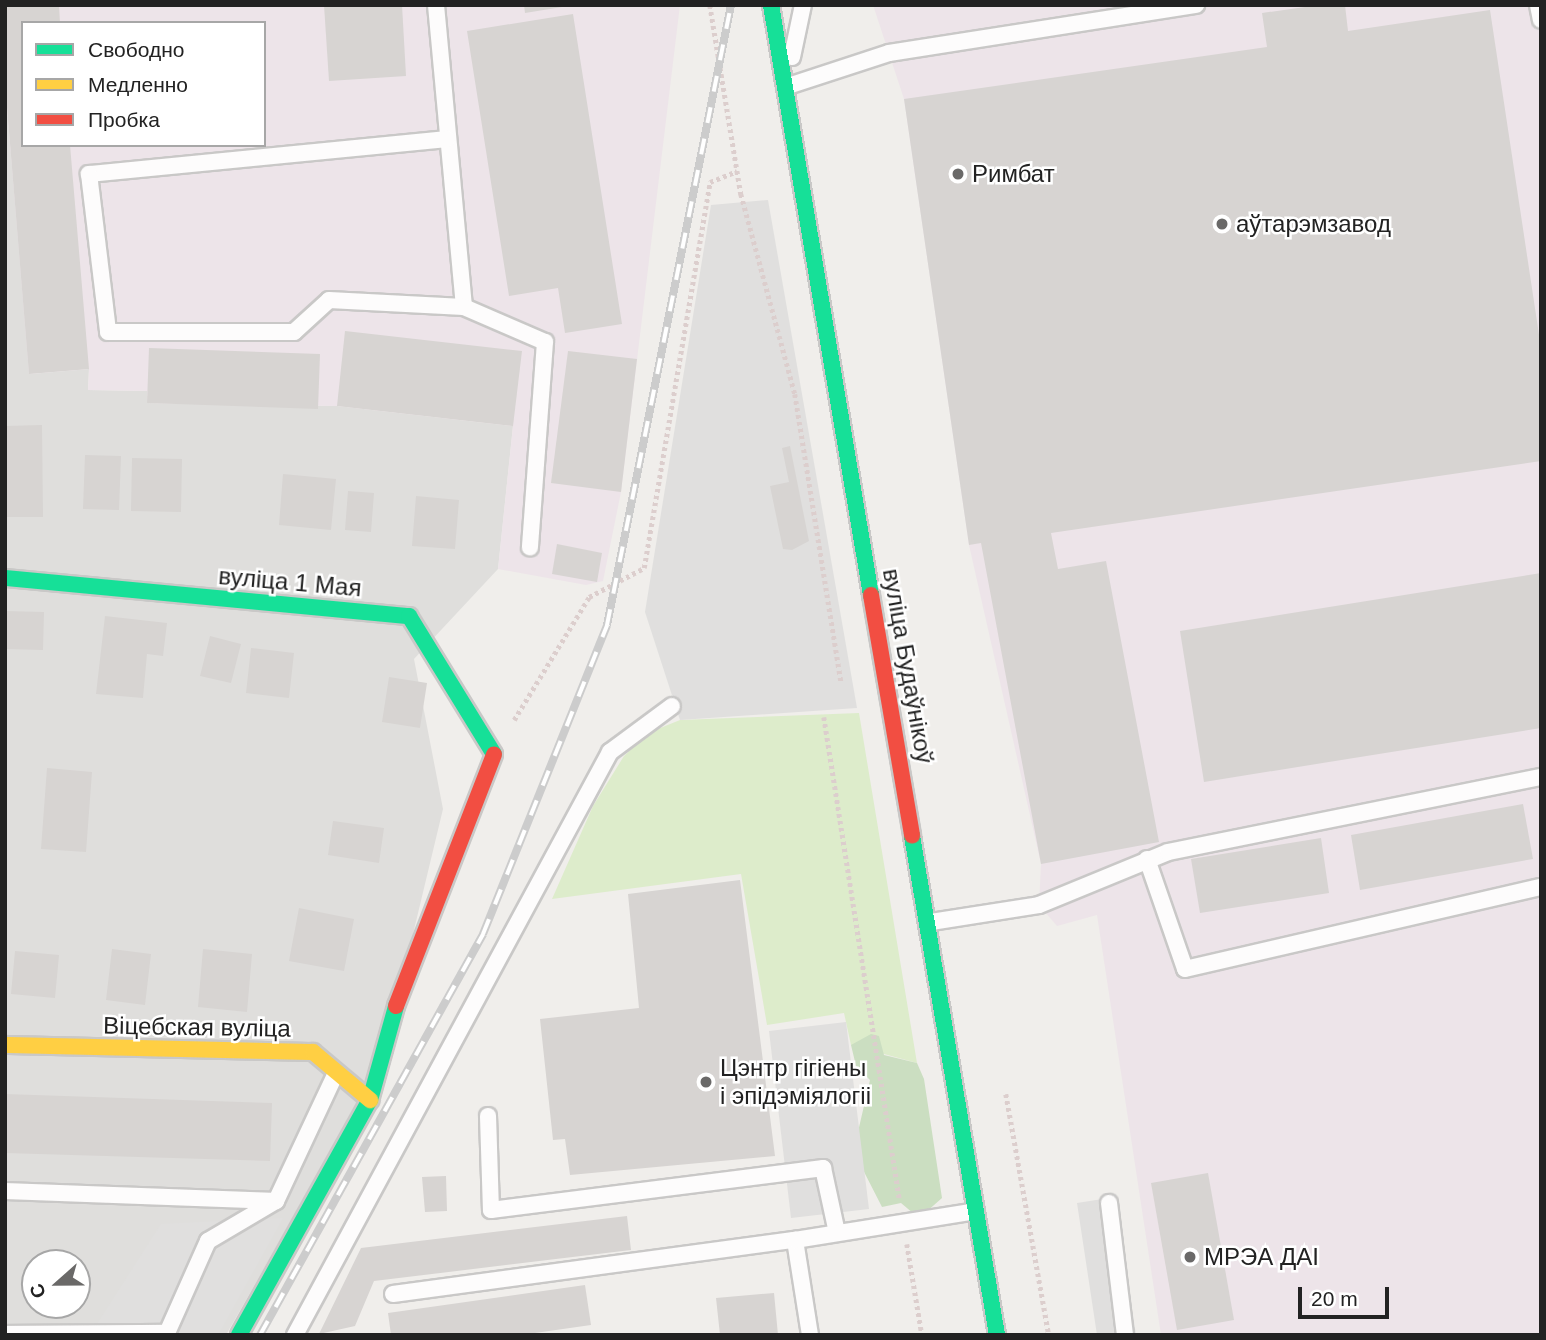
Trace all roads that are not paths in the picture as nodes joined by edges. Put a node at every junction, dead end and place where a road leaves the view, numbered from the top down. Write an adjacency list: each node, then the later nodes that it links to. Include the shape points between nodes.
1 (436, 5): 8 (lane)
2 (771, 5): 7 (street, вуліца Будаўнікоў)
3 (803, 5): 7 (lane)
4 (1196, 5): 7 (lane, via 889,53)
5 (1538, 5): 6 (lane)
6 (1541, 20)
7 (785, 87): 16 (street, вуліца Будаўнікоў)
8 (447, 139): 9 (lane); 9 (lane, via 89,174 108,332 294,332 329,300)
9 (464, 307): 10 (lane, via 545,342)
10 (530, 547)
11 (5, 579): 19 (street, вуліца 1 Мая, via 409,616 494,754 403,981)
12 (672, 706): 30 (lane, via 610,752)
13 (1541, 777): 14 (lane)
14 (1147, 859): 15 (lane, via 1185,969); 16 (lane, via 1039,905)
15 (1541, 887)
16 (931, 922): 24 (street, вуліца Будаўнікоў)
17 (5, 1045): 18 (street, Віцебская вуліца, via 313,1052)
18 (336, 1073): 19 (street, Віцебская вуліца); 22 (lane)
19 (370, 1100): 29 (street)
20 (488, 1116): 25 (lane, via 491,1210 823,1168)
21 (5, 1191): 22 (lane)
22 (276, 1201): 28 (lane, via 208,1241 167,1333)
23 (1109, 1203): 33 (lane)
24 (976, 1211): 25 (lane); 32 (street, вуліца Будаўнікоў)
25 (837, 1234): 26 (lane)
26 (795, 1240): 27 (lane); 31 (lane)
27 (393, 1294)
28 (5, 1334)
29 (239, 1335)
30 (295, 1335)
31 (810, 1335)
32 (997, 1335)
33 (1125, 1335)

